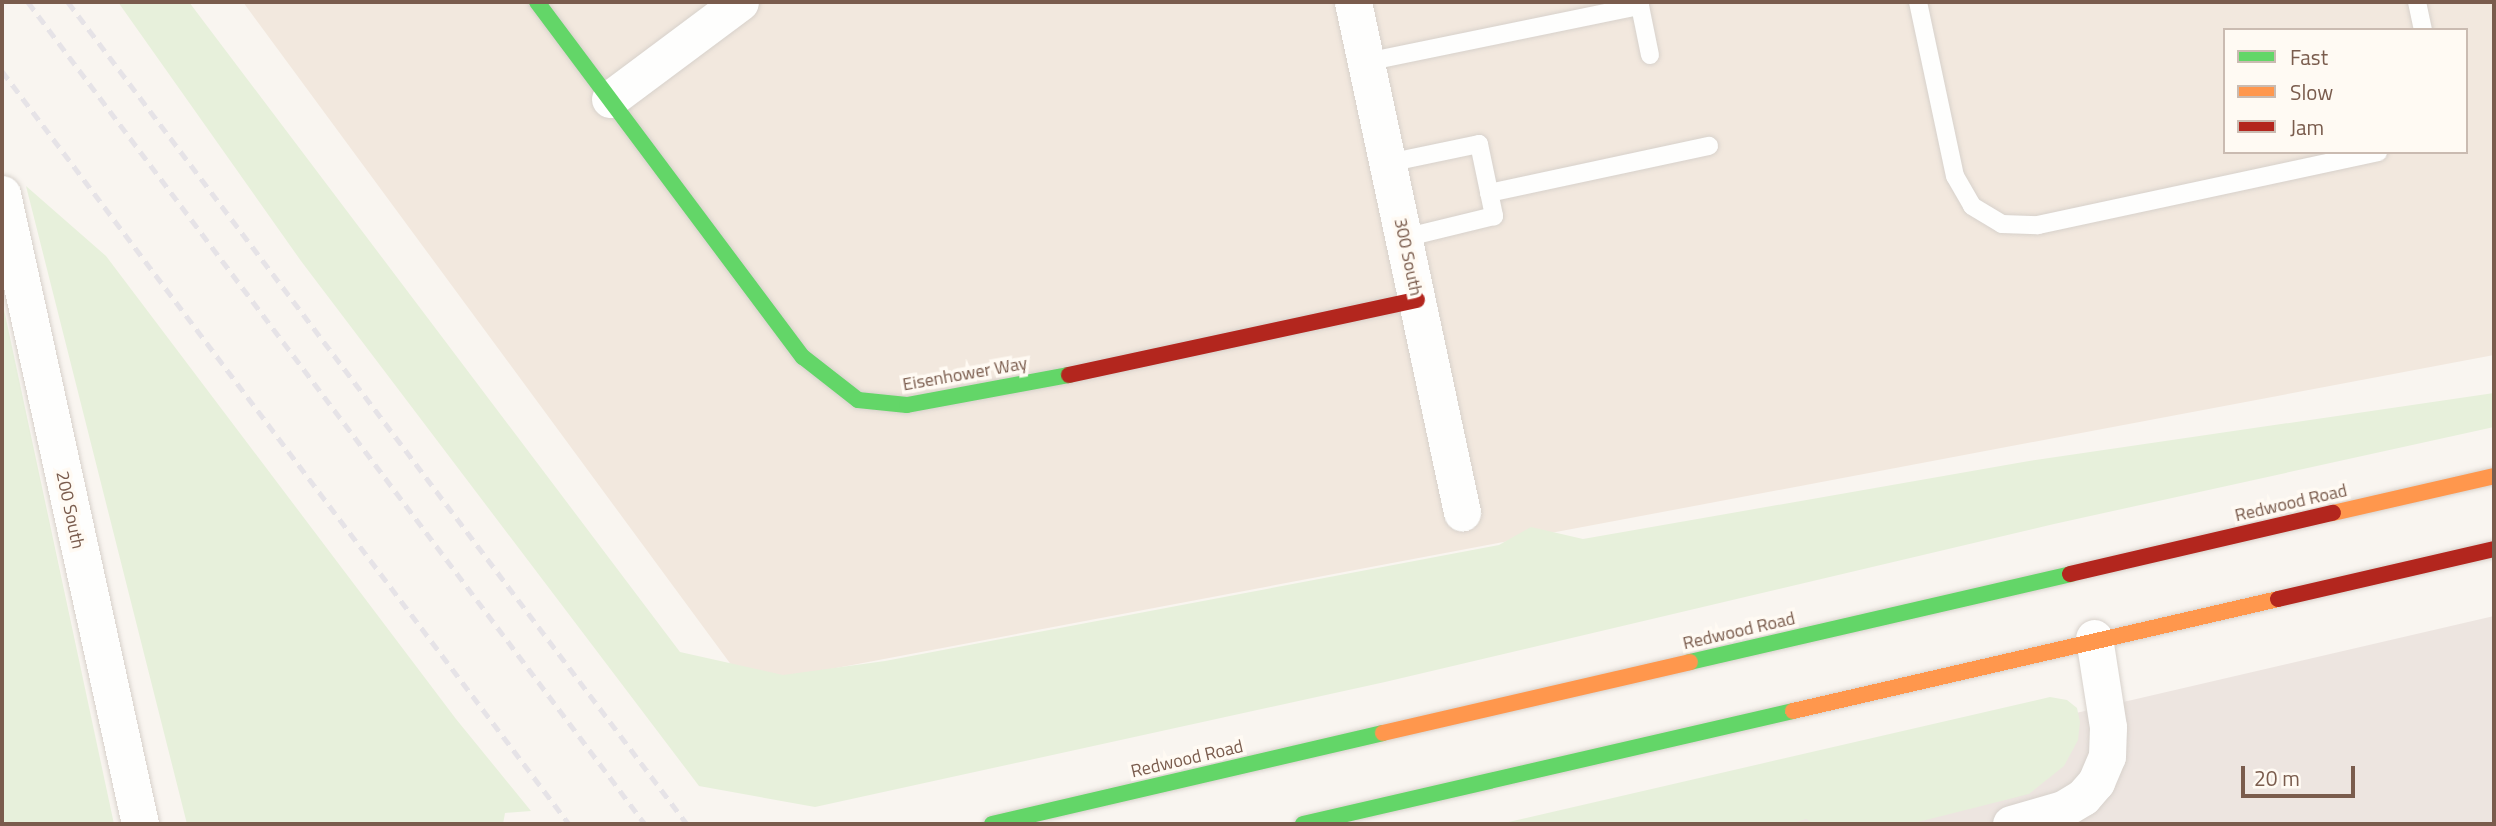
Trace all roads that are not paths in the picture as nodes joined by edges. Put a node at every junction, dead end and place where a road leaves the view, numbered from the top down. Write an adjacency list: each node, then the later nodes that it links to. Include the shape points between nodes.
1 (537, 2): 9 (main road, Eisenhower Way)
2 (740, 2): 9 (street)
3 (1353, 2): 8 (street, 300 South)
4 (1918, 2): 11 (lane, via 1955,176 1972,206 2002,224 2038,225)
5 (2417, 2): 6 (lane)
6 (2423, 28)
7 (1650, 55): 8 (lane, via 1640,6)
8 (1366, 62): 12 (street, 300 South)
9 (610, 99): 16 (main road, Eisenhower Way, via 803,357 858,400 906,405 955,399)
10 (1709, 146): 13 (lane)
11 (2369, 154)
12 (1388, 163): 13 (lane, via 1479,144); 15 (street, 300 South)
13 (1489, 193): 15 (lane, via 1494,216)
14 (2, 194): 21 (street, 200 South)
15 (1404, 238): 16 (street, 300 South)
16 (1417, 300): 18 (street, 300 South)
17 (2494, 476): 22 (main road, Redwood Road)
18 (1462, 512)
19 (2494, 549): 20 (main road)
20 (2095, 638): 23 (main road); 24 (street, via 2108,727 2107,756 2096,782 2063,809)
21 (140, 824)
22 (992, 824)
23 (1303, 824)
24 (2011, 824)

